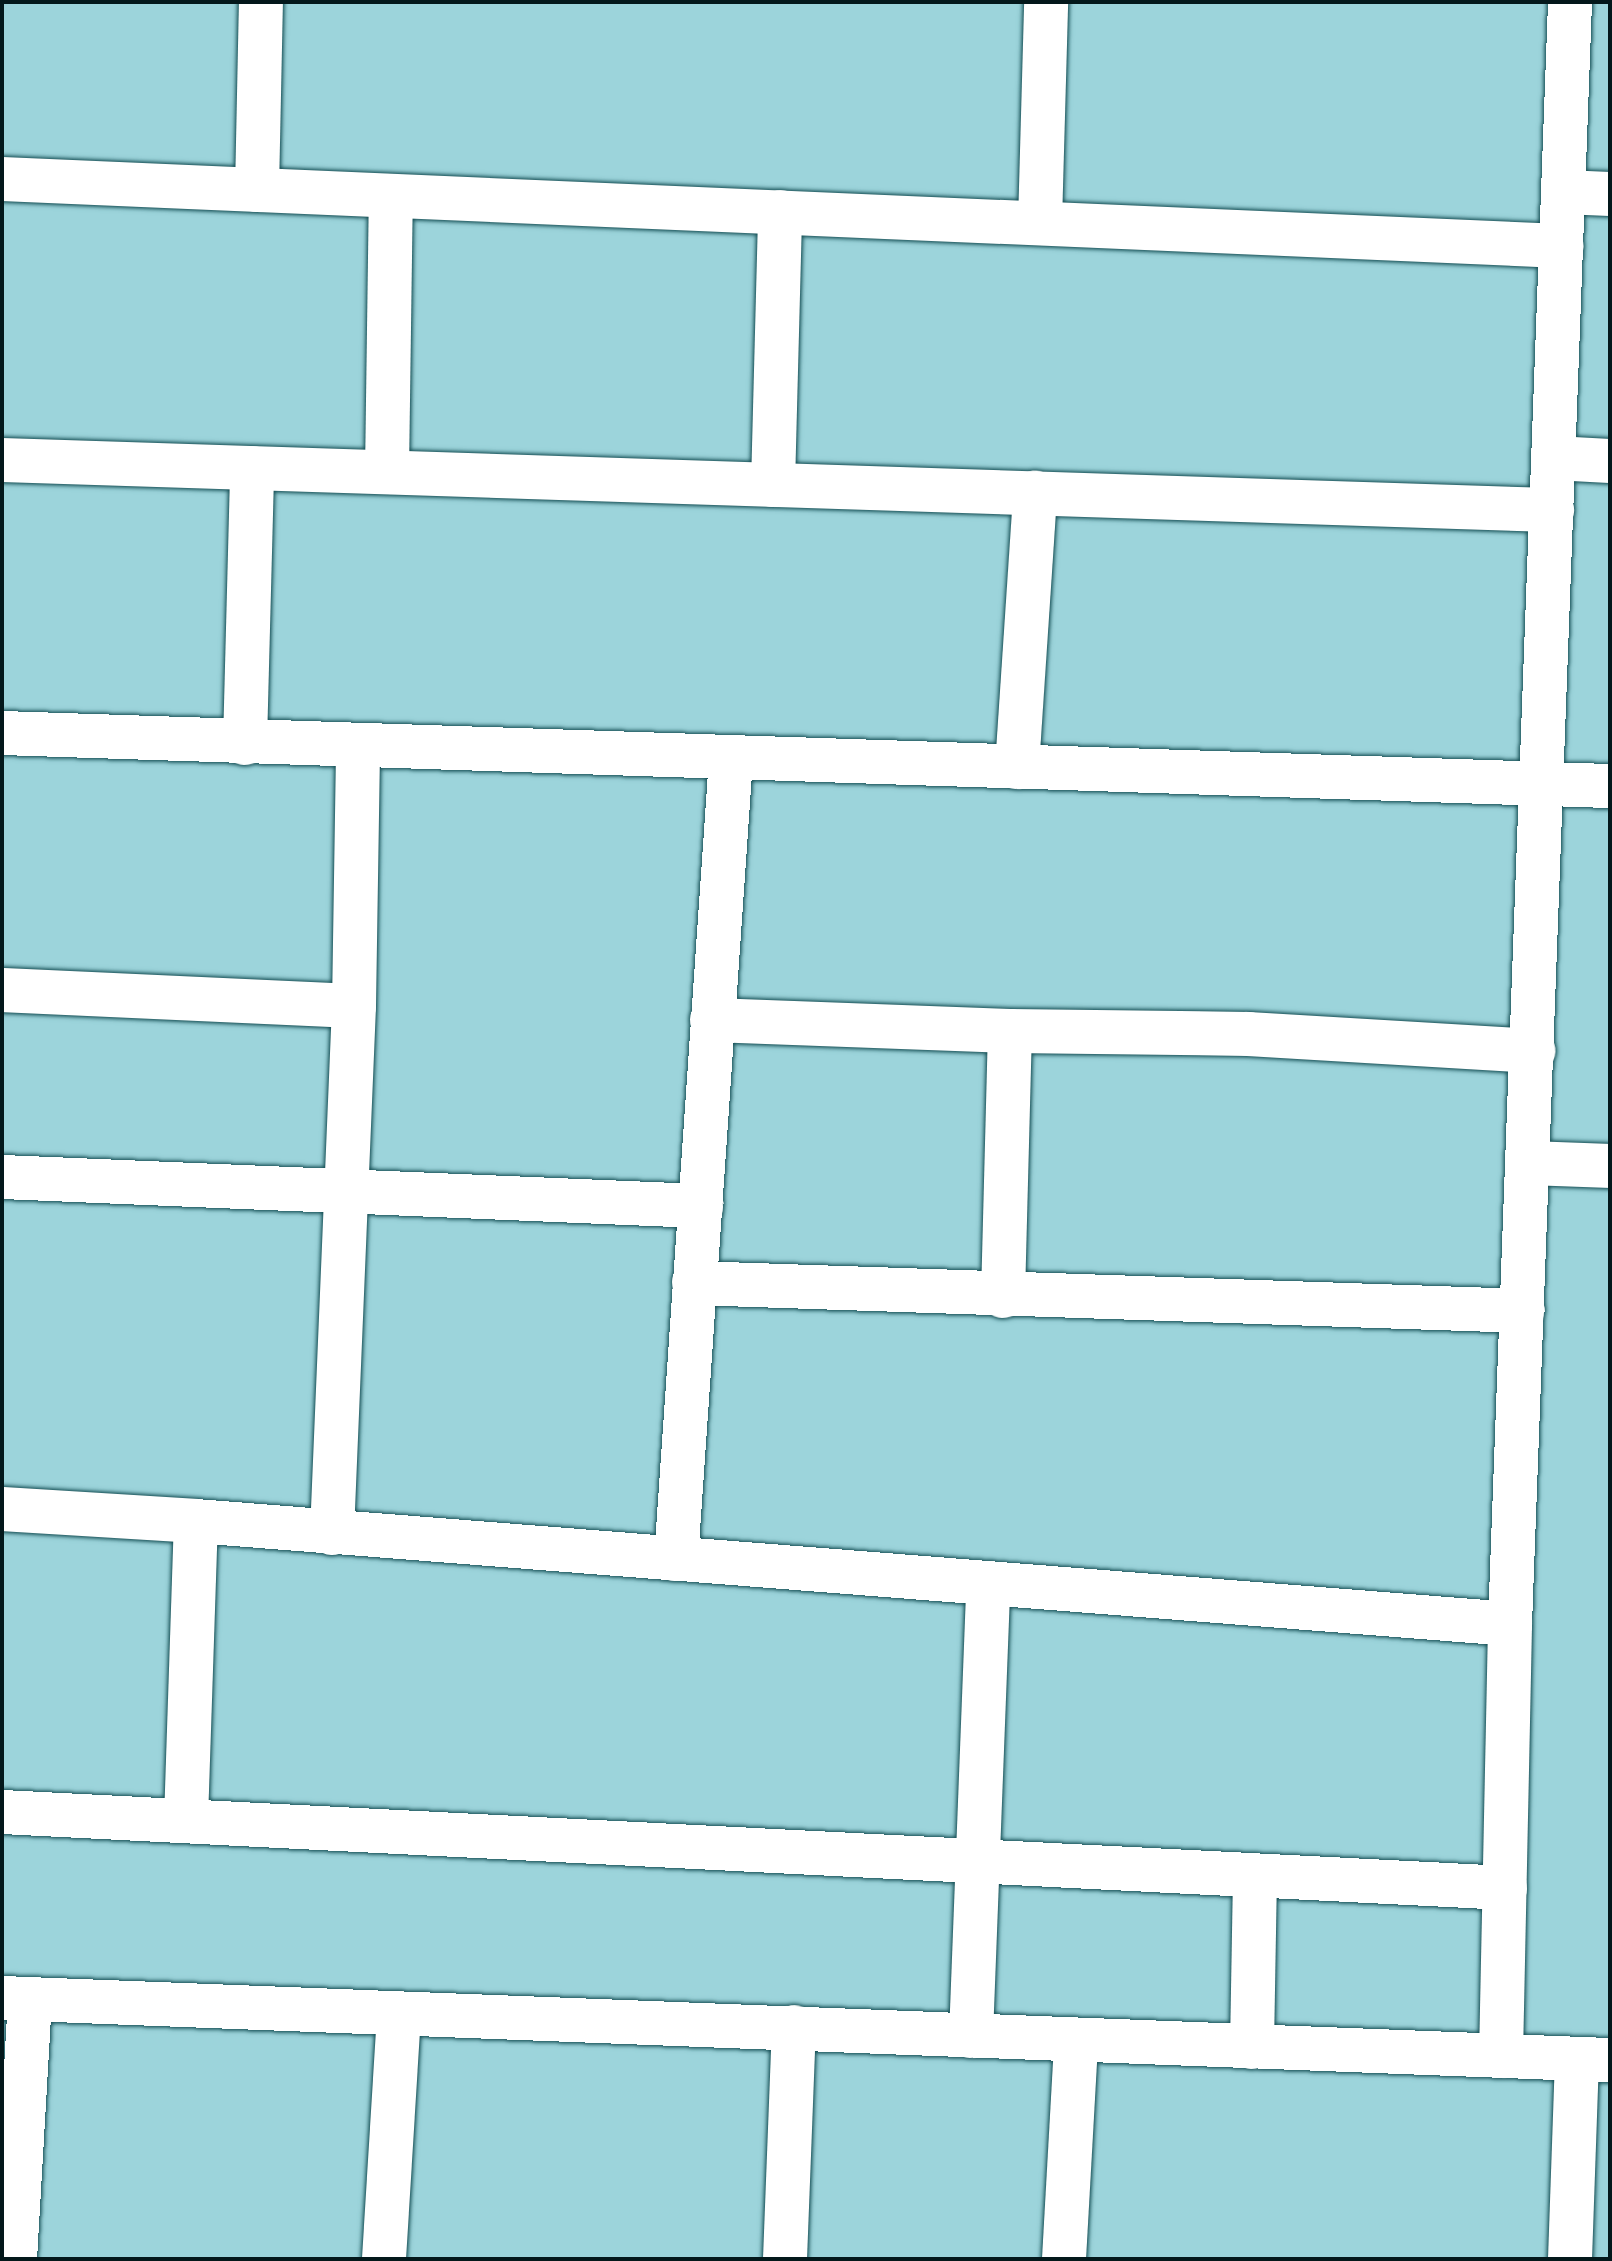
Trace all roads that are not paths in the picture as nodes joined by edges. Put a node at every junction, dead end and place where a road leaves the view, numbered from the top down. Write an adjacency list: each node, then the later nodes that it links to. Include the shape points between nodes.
1 (261, 2): 5 (street)
2 (1046, 2): 10 (street)
3 (1570, 2): 6 (street)
4 (2, 179): 5 (street)
5 (257, 190): 8 (street)
6 (1563, 192): 7 (street); 11 (street)
7 (1610, 194)
8 (391, 196): 9 (street); 16 (street)
9 (780, 212): 10 (street); 17 (street)
10 (1040, 223): 11 (street)
11 (1562, 246): 12 (street)
12 (1554, 458): 14 (street); 19 (street)
13 (2, 460): 15 (street)
14 (1610, 461)
15 (252, 468): 16 (street); 21 (street)
16 (387, 472): 17 (street)
17 (773, 485): 18 (street)
18 (1035, 493): 19 (street); 24 (street)
19 (1552, 510): 25 (street)
20 (2, 733): 21 (street)
21 (245, 743): 22 (street)
22 (358, 746): 23 (street); 28 (street)
23 (731, 758): 24 (street); 29 (street)
24 (1017, 767): 25 (street)
25 (1543, 784): 26 (street); 31 (street)
26 (1610, 786)
27 (2, 990): 28 (street)
28 (354, 1006): 35 (street)
29 (712, 1020): 30 (street); 36 (street)
30 (1010, 1031): 31 (street, via 1249,1034); 38 (street)
31 (1533, 1051): 32 (street)
32 (1530, 1163): 33 (street); 39 (street)
33 (1610, 1166)
34 (2, 1177): 35 (street)
35 (345, 1194): 36 (street); 42 (street)
36 (701, 1206): 37 (street)
37 (694, 1283): 38 (street); 43 (street)
38 (1003, 1296): 39 (street)
39 (1523, 1311): 45 (street)
40 (2, 1509): 41 (street)
41 (196, 1521): 42 (street); 47 (street)
42 (332, 1533): 43 (street)
43 (676, 1559): 44 (street)
44 (988, 1584): 45 (street); 48 (street)
45 (1510, 1624): 50 (street)
46 (2, 1812): 47 (street)
47 (186, 1820): 48 (street)
48 (975, 1862): 49 (street); 54 (street)
49 (1255, 1876): 50 (street); 56 (street)
50 (1505, 1888): 57 (street)
51 (16, 1999): 52 (street); 59 (street)
52 (399, 2016): 53 (street); 60 (street)
53 (794, 2027): 54 (street); 61 (street)
54 (971, 2036): 55 (street)
55 (1076, 2042): 56 (street); 62 (street)
56 (1252, 2047): 57 (street)
57 (1501, 2056): 58 (street)
58 (1594, 2060): 63 (street)
59 (15, 2259)
60 (384, 2259)
61 (785, 2259)
62 (1064, 2259)
63 (1570, 2259)

